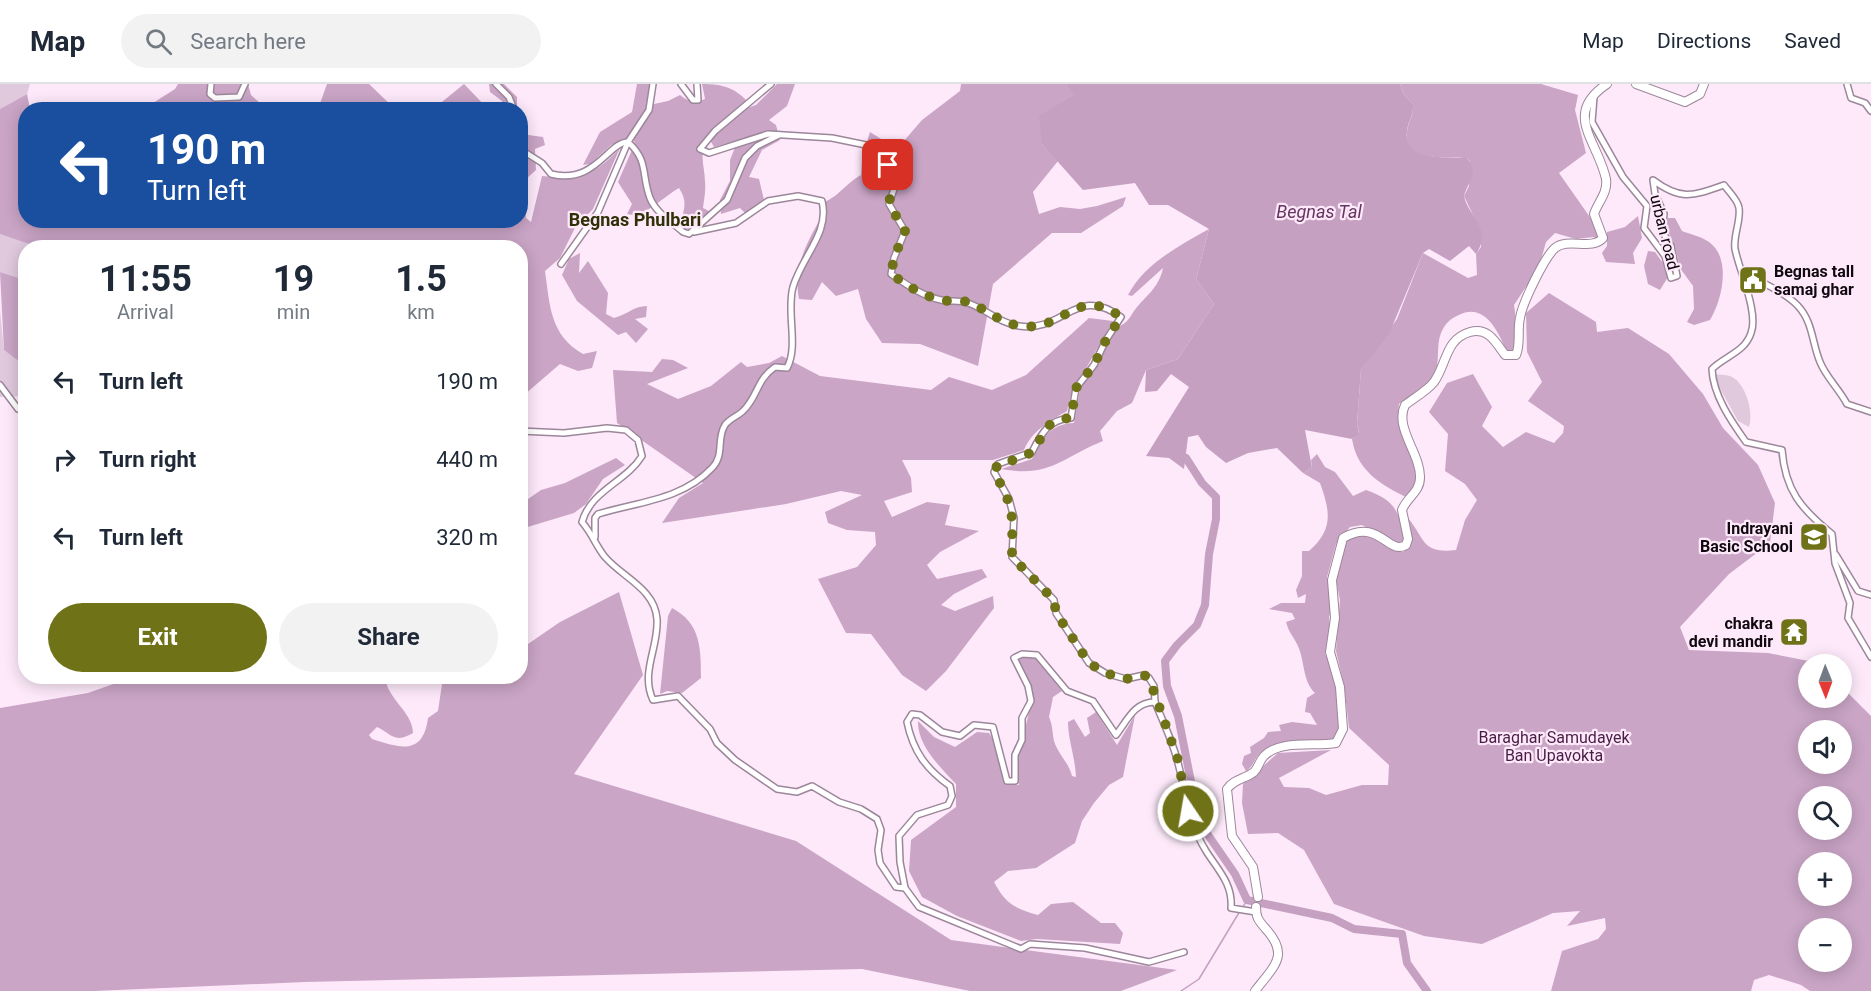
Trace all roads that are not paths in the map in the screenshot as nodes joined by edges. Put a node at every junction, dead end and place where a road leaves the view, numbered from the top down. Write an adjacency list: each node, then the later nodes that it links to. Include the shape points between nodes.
1 (211, 84): 2 (street, via 210,94 215,98 239,97)
2 (244, 84)
3 (496, 84): 13 (street)
4 (653, 84): 16 (street, via 649,110)
5 (681, 84): 6 (street, via 693,100 698,100)
6 (697, 84)
7 (771, 84): 15 (street, via 700,149 709,153 768,134)
8 (1607, 84): 12 (main road)
9 (1636, 84): 10 (main road, via 1685,102 1700,94)
10 (1704, 84)
11 (1847, 84): 14 (street, via 1851,98 1865,103)
12 (1595, 92): 20 (street, urban road, via 1592,122 1623,177 1647,206 1644,228 1665,256 1671,278 1677,276 1671,246 1662,231 1664,214 1653,180 1669,192 1691,196 1724,185 1739,210 1734,245); 31 (main road, via 1586,105 1585,125 1606,180 1594,214 1603,238 1597,243 1564,244 1553,250 1525,299 1516,355 1505,355 1487,332 1463,334 1452,342 1432,385 1405,405 1402,418 1420,477 1418,490 1402,510 1406,545 1394,546 1372,531 1356,531 1343,538 1332,573 1335,618 1330,652 1340,687 1341,737 1336,743 1272,750 1254,771 1227,789 1232,836 1254,867)
13 (511, 102)
14 (1871, 111)
15 (780, 134): 18 (street, via 757,146 745,158 727,200); 29 (street, via 871,146 888,165 895,186 889,204 905,231 891,274 920,293 940,300 968,302 1020,326 1046,324 1081,304 1108,307 1121,317 1076,388 1071,418 1043,430 1032,452 998,464 994,472 1014,518 1012,557 1054,600 1056,613 1089,663 1126,679 1144,675 1154,686)
16 (628, 142): 17 (street, via 620,142 591,169 563,175 551,174); 18 (street, via 643,160 654,206 683,232); 19 (street, via 597,212)
17 (528, 154)
18 (694, 232): 25 (street, via 736,223 768,201 798,196 822,201 826,216 793,286 793,357 787,368 775,367 762,376 750,402 725,425 721,453 714,467 666,497 598,514)
19 (561, 264)
20 (1743, 272): 23 (street, via 1798,306 1812,330 1826,374 1847,404); 26 (street, urban road, via 1752,331 1744,348 1722,358 1712,369 1712,380 1746,441 1782,450 1784,472 1791,487 1804,512 1832,534)
21 (0, 384): 22 (street)
22 (18, 409)
23 (1871, 412)
24 (528, 431): 25 (street, via 564,433 607,428 626,430 638,440 642,456 635,468 605,489 584,514 582,522)
25 (595, 537): 30 (street, via 604,556 653,600 657,619 646,686 653,700 678,696 735,760 777,789 797,792 812,786 877,819 881,830 880,863 896,887)
26 (1836, 555): 27 (street, via 1858,591); 28 (street, via 1835,563 1850,603 1848,618)
27 (1871, 595)
28 (1871, 657)
29 (1155, 702): 30 (street, via 1138,707 1116,735 1093,701 1067,691 1037,655 1014,658 1031,701 1022,718 1015,781 1007,781 993,727 974,726 960,736 942,732 920,715 912,714 907,722 916,753 935,776 950,786 952,796 948,804 917,816 899,836); 32 (street, via 1178,760 1188,811 1232,894 1231,908)
30 (905, 888): 33 (street, via 919,907 1021,949 1030,944 1085,948 1149,962)
31 (1258, 897): 32 (street)
32 (1256, 909): 34 (main road, via 1258,920 1276,940 1279,951)
33 (1184, 952)
34 (1255, 991)

